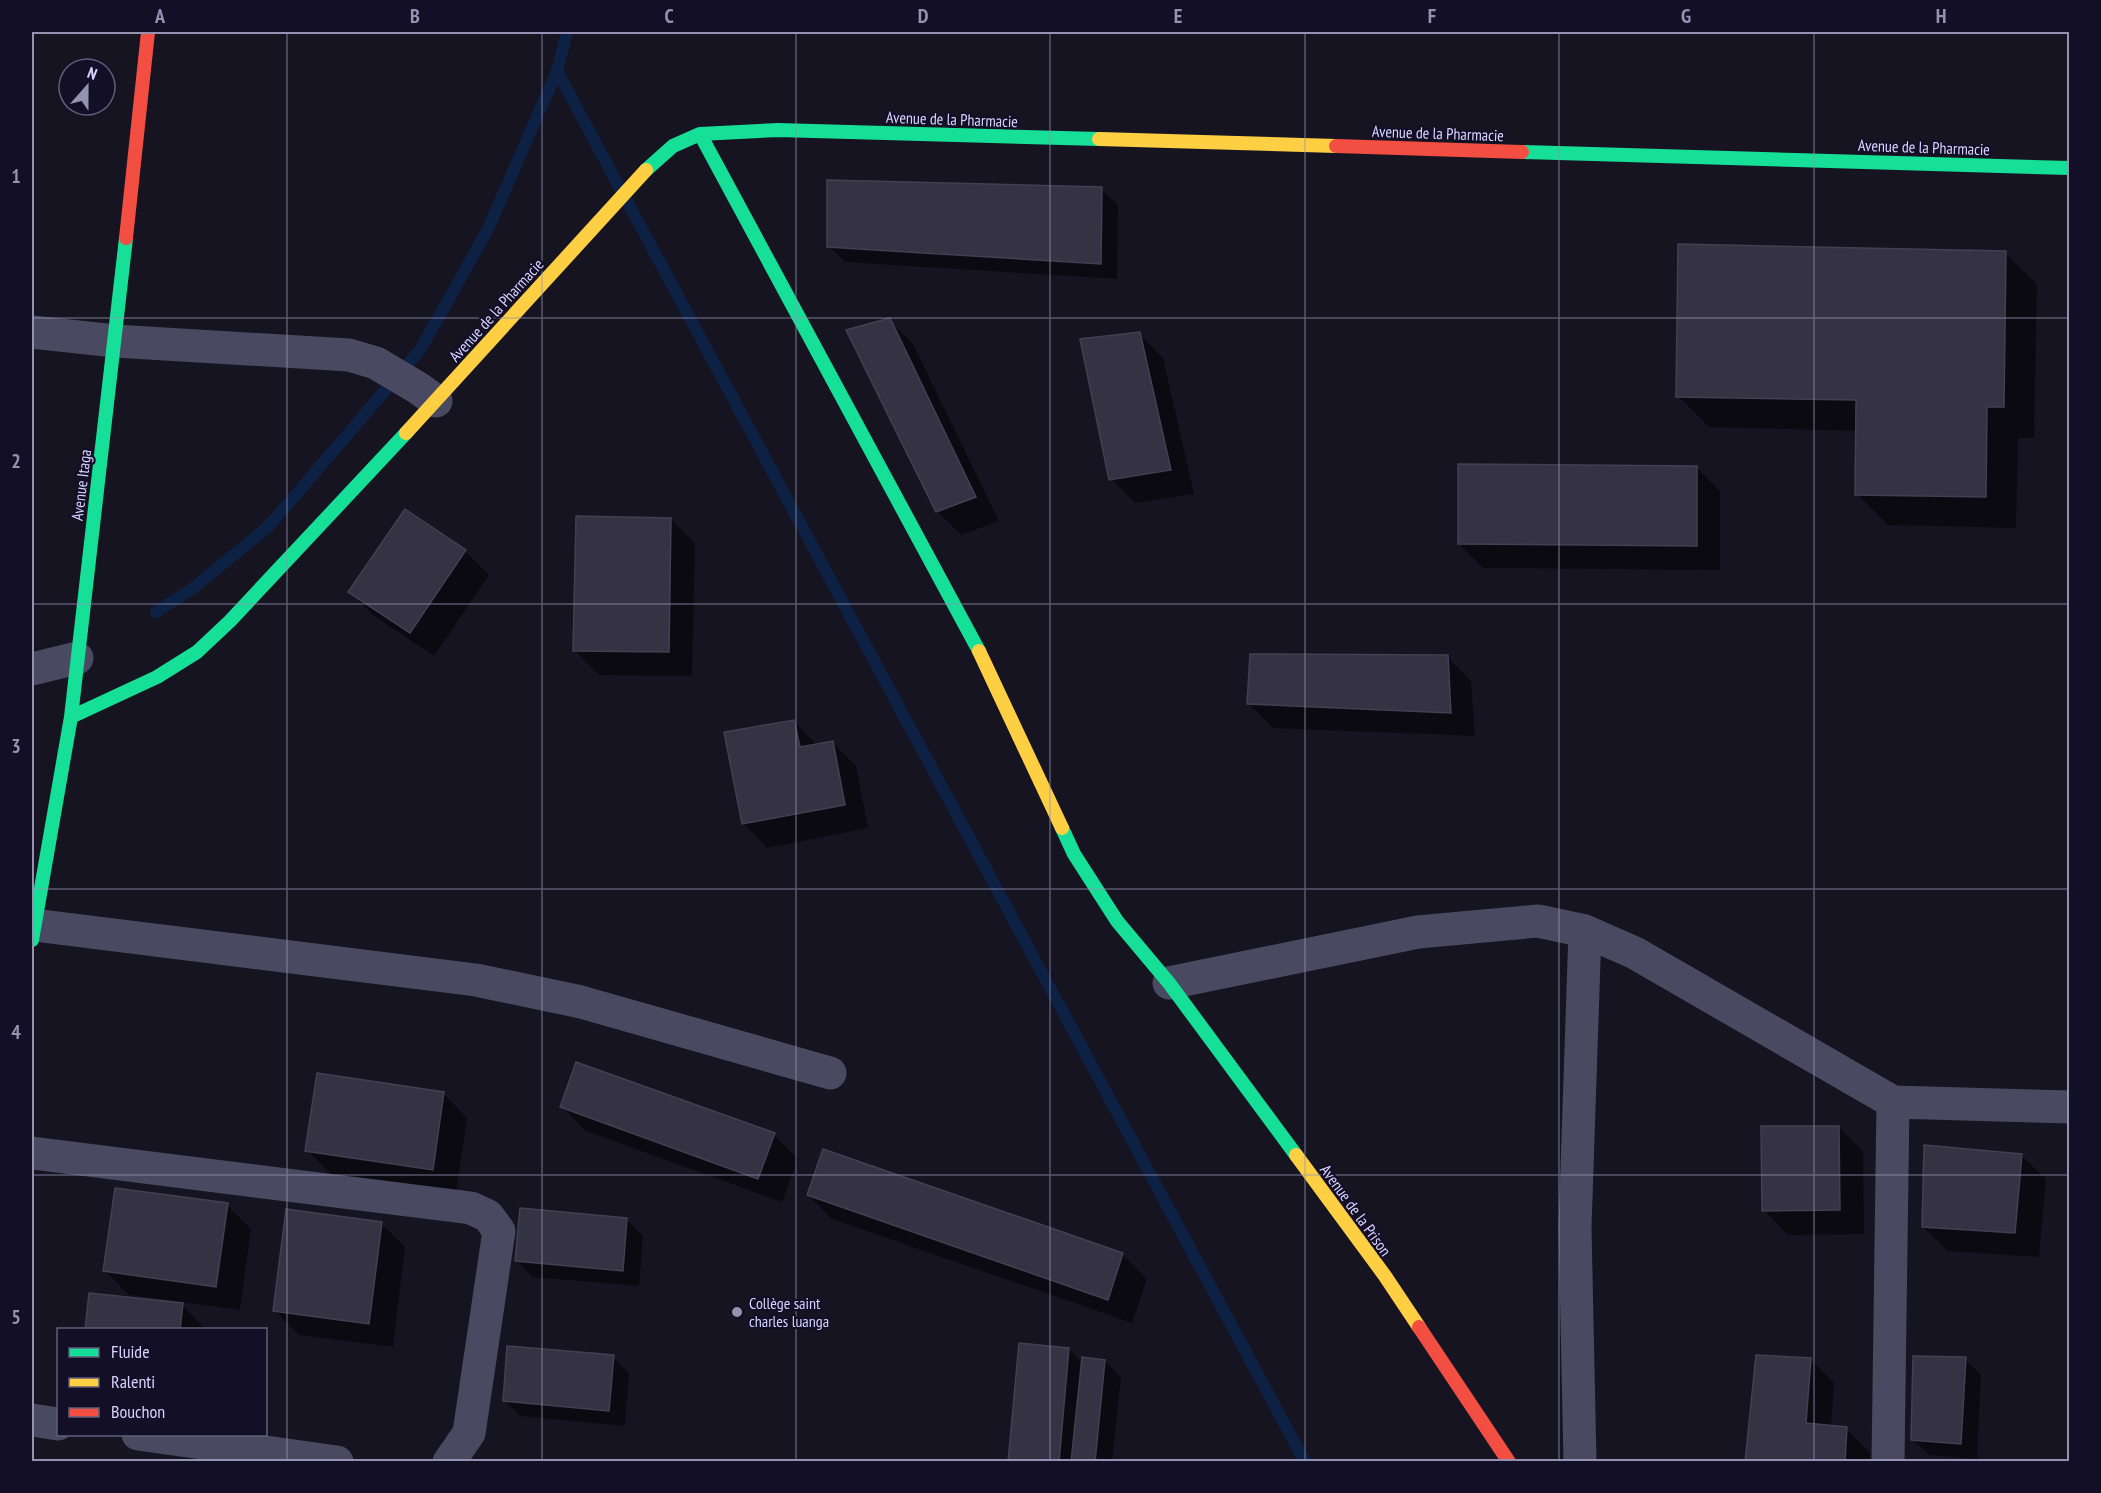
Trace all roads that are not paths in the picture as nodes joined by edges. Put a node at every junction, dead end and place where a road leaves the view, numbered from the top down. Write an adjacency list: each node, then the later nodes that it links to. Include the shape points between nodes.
1 (148, 32): 5 (street, Avenue Itaga)
2 (700, 134): 3 (street, Avenue de la Pharmacie, via 778,130); 6 (street, Avenue de la Pharmacie, via 673,146 637,177); 12 (street, Avenue de la Prison, via 967,627 1074,854 1117,921)
3 (2070, 168)
4 (32, 332): 5 (street)
5 (115, 341): 6 (street, via 349,355 376,363); 7 (street, Avenue Itaga)
6 (427, 395): 9 (street, Avenue de la Pharmacie, via 230,621 197,652 157,677)
7 (77, 658): 8 (street); 9 (street, Avenue Itaga)
8 (32, 669)
9 (71, 717): 11 (street, Avenue Itaga)
10 (1585, 931): 12 (street, via 1538,921 1418,932); 14 (street, via 1635,953); 23 (street, via 1575,1227)
11 (33, 933): 13 (street, via 476,980 581,1002)
12 (1169, 983): 22 (street, Avenue de la Prison, via 1385,1276)
13 (830, 1073)
14 (1893, 1102): 15 (street); 24 (street)
15 (2070, 1107)
16 (32, 1153): 21 (street, via 471,1208 488,1216 499,1231 469,1433)
17 (32, 1420): 18 (street)
18 (57, 1424)
19 (153, 1436): 20 (street)
20 (337, 1461)
21 (449, 1461)
22 (1509, 1461)
23 (1580, 1461)
24 (1888, 1461)

